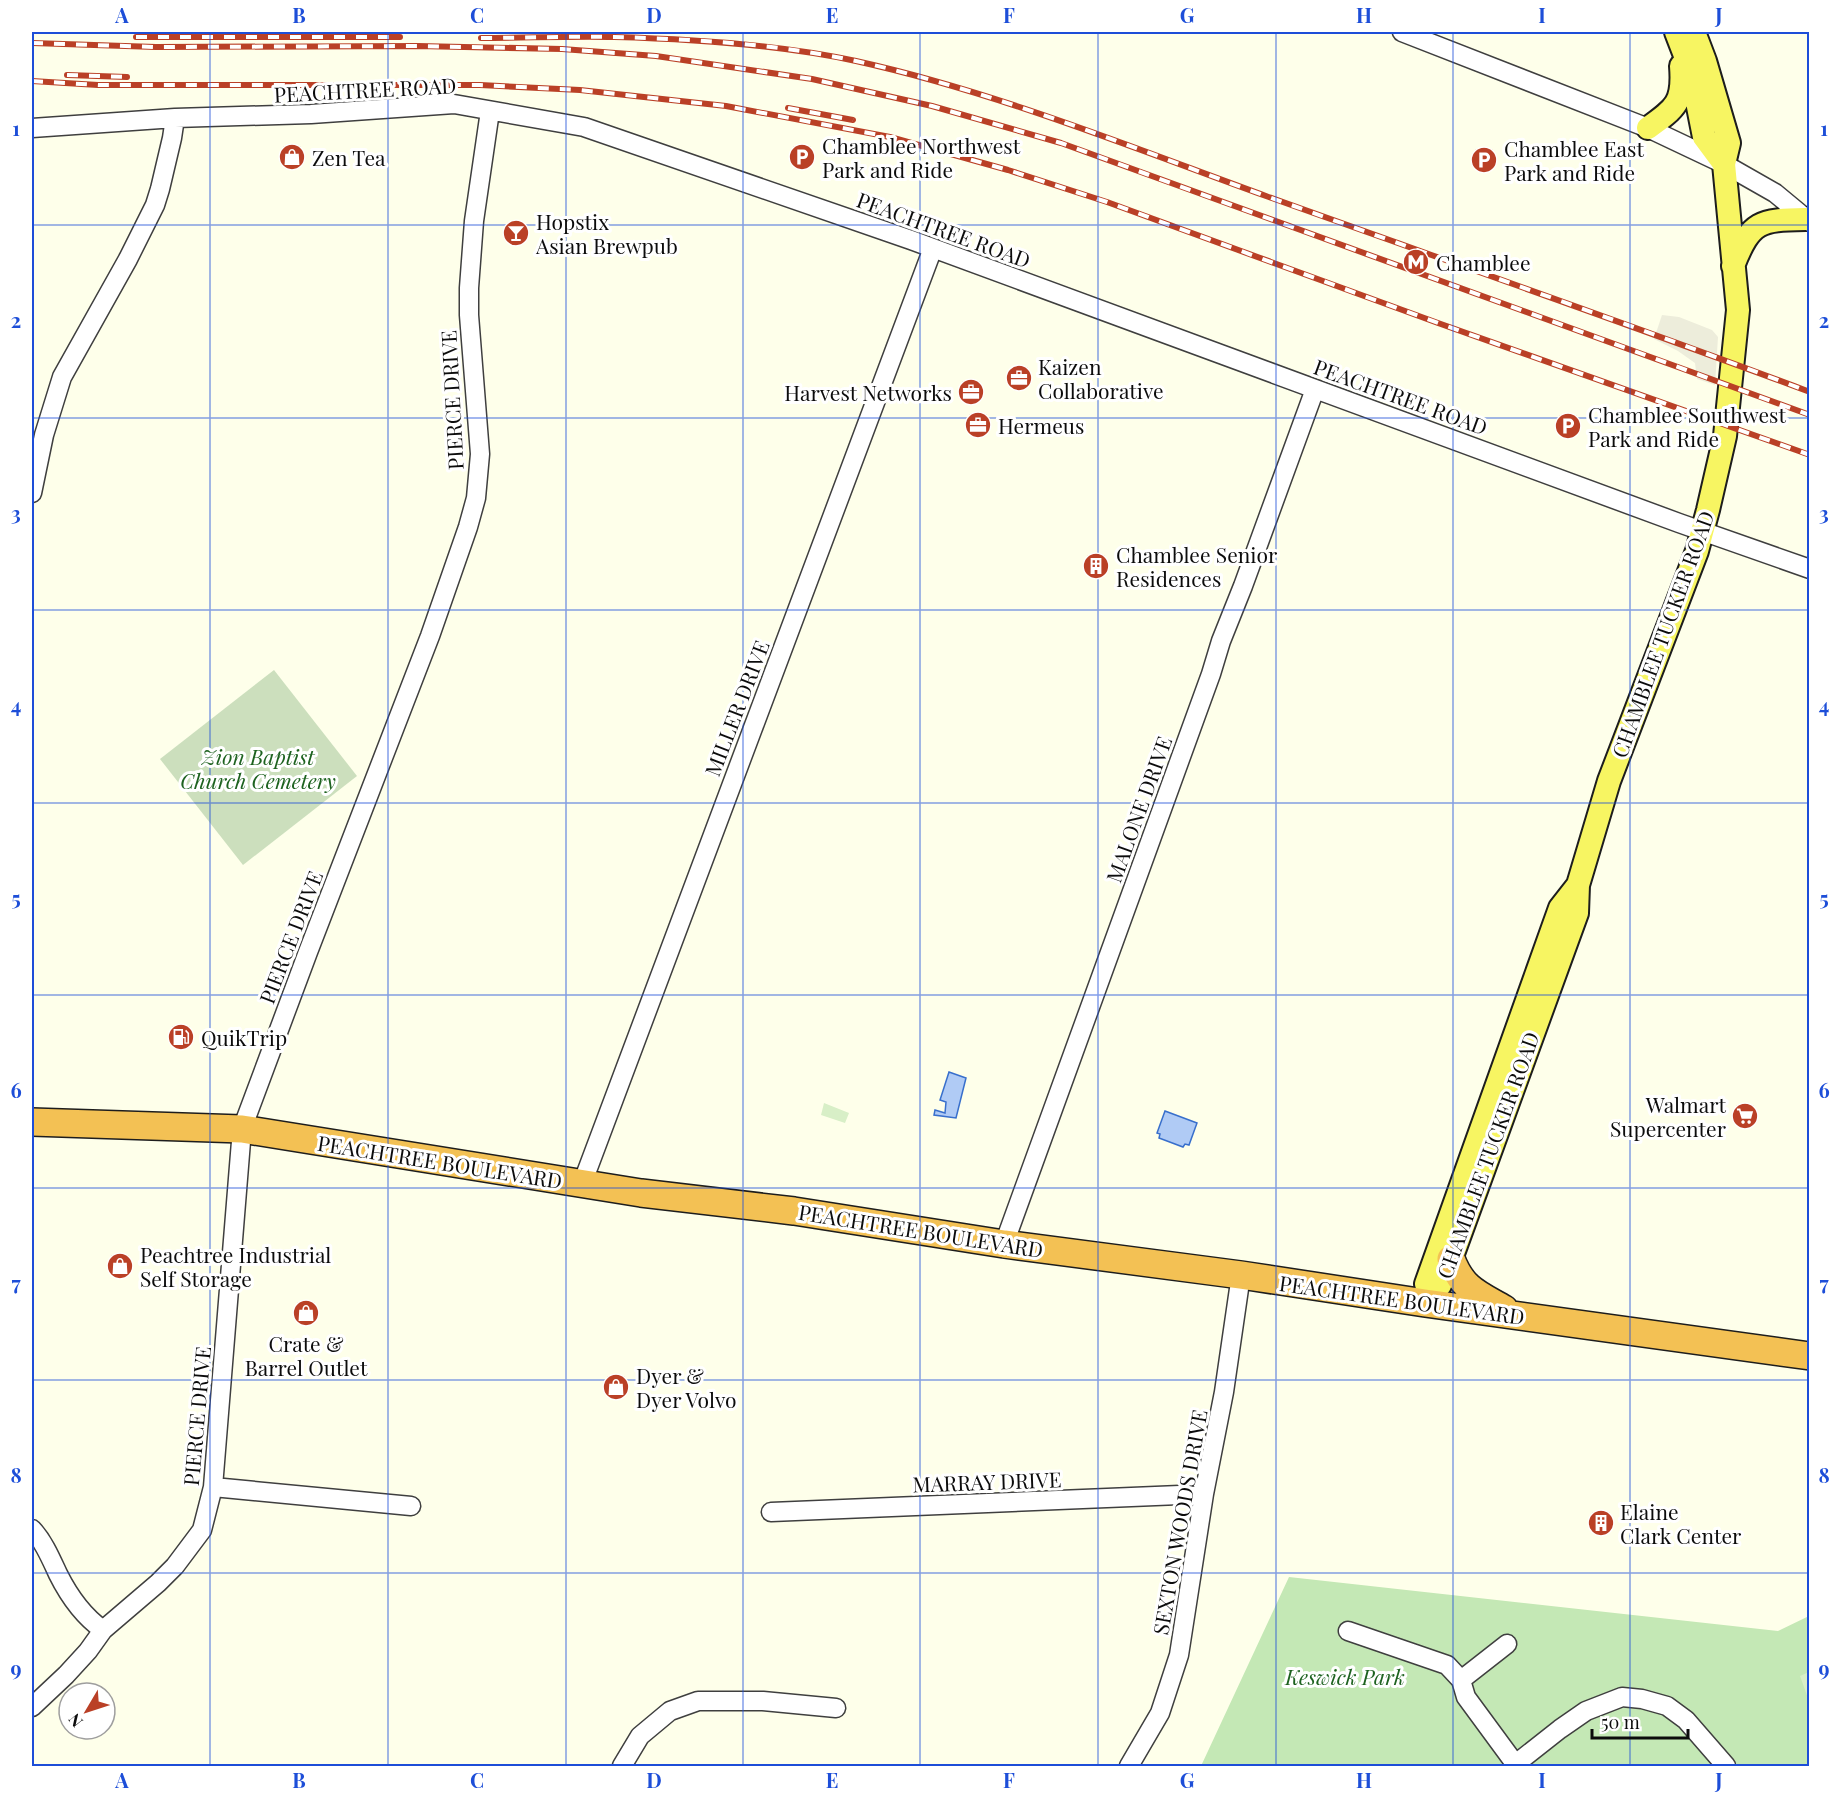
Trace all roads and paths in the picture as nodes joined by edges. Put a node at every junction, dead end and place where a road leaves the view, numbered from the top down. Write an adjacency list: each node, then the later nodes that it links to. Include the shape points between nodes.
1 (1402, 32): 6 (street)
2 (1683, 34): 6 (main road, via 1683,89 1672,109); 7 (main road, via 1704,137)
3 (490, 111): 4 (street, PEACHTREE ROAD, via 454,104); 9 (street, PEACHTREE ROAD, via 584,127); 17 (street, PIERCE DRIVE, via 469,288 480,454 476,498 430,636)
4 (175, 118): 5 (street, PEACHTREE ROAD); 12 (street, via 154,205 62,377)
5 (32, 128)
6 (1648, 128): 7 (street)
7 (1724, 164): 8 (street, via 1775,194); 10 (main road, CHAMBLEE TUCKER ROAD)
8 (1808, 221): 10 (main road, via 1772,220 1759,225 1750,233)
9 (933, 248): 11 (street, PEACHTREE ROAD); 18 (street, MILLER DRIVE)
10 (1733, 267): 13 (main road, CHAMBLEE TUCKER ROAD, via 1738,310 1733,368 1725,436)
11 (1315, 389): 13 (street, PEACHTREE ROAD); 19 (street, MALONE DRIVE)
12 (32, 493)
13 (1703, 531): 14 (street, PEACHTREE ROAD); 15 (main road, CHAMBLEE TUCKER ROAD, via 1609,781)
14 (1809, 569)
15 (1578, 885): 20 (main road, CHAMBLEE TUCKER ROAD, via 1577,913); 22 (main road, CHAMBLEE TUCKER ROAD, via 1560,908 1426,1280)
16 (32, 1122): 17 (highway, PEACHTREE BOULEVARD)
17 (242, 1130): 18 (highway, PEACHTREE BOULEVARD); 25 (street, PIERCE DRIVE)
18 (582, 1184): 19 (highway, PEACHTREE BOULEVARD)
19 (1004, 1244): 21 (highway, PEACHTREE BOULEVARD)
20 (1451, 1259): 22 (main road, CHAMBLEE TUCKER ROAD, via 1440,1285); 23 (highway, via 1465,1285)
21 (1241, 1275): 22 (highway, PEACHTREE BOULEVARD); 26 (street, SEXTON WOODS DRIVE)
22 (1425, 1303): 23 (highway, PEACHTREE BOULEVARD)
23 (1515, 1315): 24 (highway, PEACHTREE BOULEVARD)
24 (1809, 1356)
25 (213, 1487): 27 (street); 30 (street, PIERCE DRIVE, via 202,1530 188,1550 158,1583)
26 (1204, 1494): 28 (street, MARRAY DRIVE); 38 (street, SEXTON WOODS DRIVE, via 1179,1655 1160,1713)
27 (411, 1506)
28 (771, 1512)
29 (32, 1529): 30 (street, via 72,1599)
30 (103, 1630): 34 (street, PIERCE DRIVE, via 66,1675)
31 (1348, 1631): 33 (street, via 1447,1665)
32 (1507, 1644): 33 (street)
33 (1461, 1680): 36 (street, via 1466,1697)
34 (32, 1707)
35 (836, 1708): 37 (street, via 763,1701 698,1701 670,1711 640,1736)
36 (1515, 1766): 39 (street, via 1586,1711 1622,1697 1667,1706 1686,1719)
37 (622, 1767)
38 (1130, 1767)
39 (1726, 1767)

